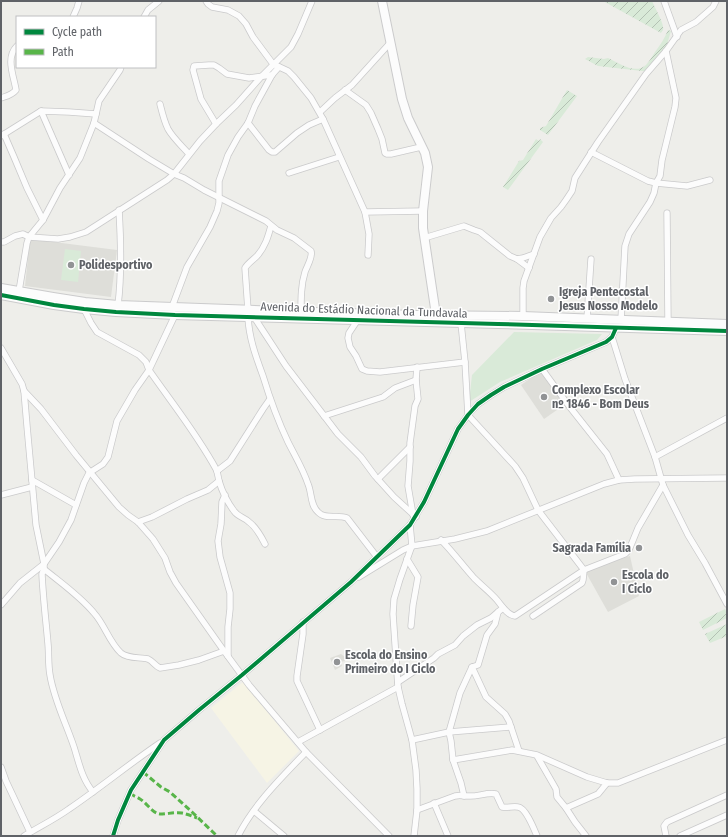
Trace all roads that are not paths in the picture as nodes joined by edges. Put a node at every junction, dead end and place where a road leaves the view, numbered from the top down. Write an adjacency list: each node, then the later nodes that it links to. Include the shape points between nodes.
1 (79, 1): 8 (street)
2 (159, 1): 9 (street)
3 (206, 1): 14 (street, via 212,8 228,10 239,16)
4 (312, 1): 14 (street, via 291,47)
5 (382, 1): 11 (street)
6 (664, 1): 10 (street)
7 (716, 1): 10 (street, via 696,22 681,30)
8 (73, 16)
9 (145, 16)
10 (677, 37): 13 (street)
11 (390, 43): 18 (street); 29 (street, via 402,100)
12 (16, 47): 19 (street, via 10,57 16,90)
13 (666, 51): 30 (street, via 646,74); 37 (street, via 676,107 660,176)
14 (276, 66): 16 (street); 17 (street); 22 (street, via 294,77)
15 (121, 68): 23 (street, via 99,101)
16 (272, 75): 17 (street); 26 (street)
17 (261, 77): 27 (street); 27 (street, via 249,78 227,74 214,65 194,66 201,99)
18 (346, 90): 22 (street); 29 (street, via 366,105 371,113 385,153)
19 (1, 98)
20 (160, 104): 31 (street, via 169,130)
21 (41, 111): 23 (street); 28 (street); 35 (street)
22 (320, 112): 24 (street)
23 (96, 114): 25 (street)
24 (323, 119): 26 (street, via 297,133 275,152 269,150); 32 (street)
25 (94, 123): 34 (street); 35 (street, via 80,158)
26 (248, 123): 38 (street, via 228,155 219,181)
27 (216, 124): 31 (street)
28 (2, 135): 43 (street)
29 (421, 146): 40 (street, via 428,167)
30 (591, 152): 37 (street); 48 (street, via 575,178 566,200 540,237)
31 (189, 154): 34 (street)
32 (339, 157): 33 (street); 41 (street)
33 (289, 173)
34 (174, 174): 38 (street); 39 (street)
35 (69, 175): 43 (street)
36 (710, 180): 37 (street, via 686,186)
37 (656, 183): 65 (street, via 650,202 628,234 625,246)
38 (219, 198): 44 (street, via 266,221); 58 (street, via 210,228 187,267)
39 (119, 210): 45 (street, via 86,232 70,238); 56 (street, via 121,247)
40 (423, 211): 41 (street); 46 (street)
41 (365, 212): 49 (street, via 369,234)
42 (667, 213): 66 (street)
43 (43, 220): 45 (street)
44 (271, 226): 59 (street, via 294,238 312,252 302,284); 60 (street, via 262,250 245,268)
45 (29, 237): 47 (street, via 23,234); 54 (street)
46 (424, 238): 50 (street, via 464,226 480,232 510,256); 61 (street)
47 (1, 242)
48 (534, 254): 50 (street); 52 (street)
49 (368, 255)
50 (518, 259): 52 (street)
51 (591, 259): 63 (street)
52 (529, 268): 62 (street, via 523,288)
53 (1, 288): 54 (street, Avenida do Estádio Nacional da Tundavala)
54 (19, 291): 56 (street, Avenida do Estádio Nacional da Tundavala)
55 (1, 295): 57 (street, Avenida do Estádio Nacional da Tundavala)
56 (118, 305): 58 (street, Avenida do Estádio Nacional da Tundavala)
57 (84, 309): 58 (street, Avenida do Estádio Nacional da Tundavala, via 116,312); 76 (street, via 97,332 139,355)
58 (173, 311): 60 (street, Avenida do Estádio Nacional da Tundavala); 76 (street)
59 (301, 312): 60 (street, Avenida do Estádio Nacional da Tundavala); 61 (street, Avenida do Estádio Nacional da Tundavala)
60 (250, 315): 64 (street, Avenida do Estádio Nacional da Tundavala); 79 (street, via 249,330); 81 (street)
61 (436, 315): 62 (street, Avenida do Estádio Nacional da Tundavala)
62 (523, 316): 63 (street, Avenida do Estádio Nacional da Tundavala)
63 (586, 319): 65 (street, Avenida do Estádio Nacional da Tundavala)
64 (357, 320): 67 (street, Avenida do Estádio Nacional da Tundavala); 74 (street, via 348,338 362,369 380,372)
65 (621, 320): 66 (street, Avenida do Estádio Nacional da Tundavala)
66 (668, 321): 68 (street, Avenida do Estádio Nacional da Tundavala)
67 (461, 323): 69 (street, Avenida do Estádio Nacional da Tundavala); 73 (street)
68 (727, 324)
69 (616, 328): 70 (street, Avenida do Estádio Nacional da Tundavala); 71 (street)
70 (727, 331)
71 (612, 337): 75 (street, via 606,342); 84 (street)
72 (1, 348): 78 (street)
73 (465, 362): 74 (street); 80 (street)
74 (417, 367): 77 (street)
75 (542, 369): 80 (street, via 491,394); 91 (street, via 607,454)
76 (149, 370): 85 (street); 86 (street, via 117,421 108,457 103,464)
77 (416, 380): 81 (street, via 395,388 383,397); 83 (street, via 418,399)
78 (24, 391): 86 (street, via 41,408); 90 (street)
79 (270, 399): 85 (street, via 230,461); 105 (street, via 308,484 311,501 318,513 347,518)
80 (468, 415): 98 (street, via 515,466); 99 (street, via 458,429 424,502)
81 (324, 416): 89 (street)
82 (727, 418): 84 (street)
83 (410, 447): 89 (street); 99 (street, via 408,486)
84 (655, 457): 87 (street)
85 (217, 471): 92 (street)
86 (89, 473): 97 (street); 100 (street, via 119,507)
87 (662, 478): 88 (street); 91 (street); 93 (street)
88 (727, 478)
89 (378, 479): 99 (street)
90 (32, 480): 94 (street); 97 (street)
91 (619, 480): 98 (street)
92 (219, 481): 96 (street); 100 (street, via 208,490)
93 (663, 485): 108 (street, via 638,528 629,550 625,554); 110 (street)
94 (32, 487): 95 (street); 107 (street)
95 (1, 495)
96 (225, 495): 103 (street, via 235,513 250,522); 118 (street, via 218,542 230,594)
97 (76, 505): 107 (street, via 71,520)
98 (538, 510): 102 (street, via 487,531); 108 (street)
99 (414, 516): 101 (street)
100 (138, 522): 117 (street, via 153,540 165,558 176,583)
101 (410, 525): 104 (street); 105 (street)
102 (441, 540): 104 (street); 112 (street)
103 (265, 544)
104 (412, 546): 106 (street); 109 (street)
105 (376, 556): 109 (street)
106 (407, 559): 116 (street, via 418,577); 121 (street, via 394,599)
107 (44, 567): 111 (street, via 20,583); 117 (street, via 93,612 115,647 126,656 149,660 160,668 199,660); 135 (street, via 42,574 50,675 84,779)
108 (584, 570): 112 (street, via 518,615 513,616); 114 (street, via 582,583)
109 (350, 582): 115 (street)
110 (727, 604)
111 (1, 605)
112 (503, 608): 113 (street)
113 (498, 612): 119 (street, via 495,624 487,635 478,665); 121 (street)
114 (533, 616)
115 (303, 622): 120 (street); 123 (street, via 304,634 297,681)
116 (412, 626)
117 (224, 651): 118 (street)
118 (228, 657): 120 (street)
119 (472, 667): 122 (street, via 486,697 505,714); 124 (street, via 460,693)
120 (242, 675): 125 (street); 128 (street)
121 (398, 684): 123 (street); 126 (street)
122 (511, 727): 124 (street); 129 (street)
123 (320, 730): 128 (street)
124 (449, 732): 126 (street); 132 (street)
125 (164, 740): 135 (street); 145 (street, via 131,790)
126 (412, 740): 140 (street)
127 (727, 740): 134 (street, via 618,783)
128 (298, 742): 130 (street)
129 (519, 751): 131 (street); 132 (street)
130 (306, 752): 141 (street); 148 (street)
131 (537, 755): 134 (street); 139 (street, via 556,789 557,797)
132 (453, 760): 137 (street)
133 (1, 767): 143 (street)
134 (607, 783): 139 (street, via 598,794)
135 (93, 792): 143 (street)
136 (727, 795): 153 (street, via 667,822 664,826)
137 (464, 796): 138 (street, via 455,796); 151 (street, via 492,793 496,794 502,807 522,808)
138 (434, 803): 140 (street); 150 (street)
139 (566, 808): 152 (street)
140 (417, 810): 149 (street)
141 (254, 811): 146 (street); 147 (street)
142 (727, 815): 154 (street)
143 (30, 832): 144 (street)
144 (24, 836)
145 (113, 836)
146 (238, 836)
147 (284, 836)
148 (389, 836)
149 (414, 836)
150 (448, 836)
151 (537, 836)
152 (586, 836)
153 (666, 836)
154 (680, 836)

